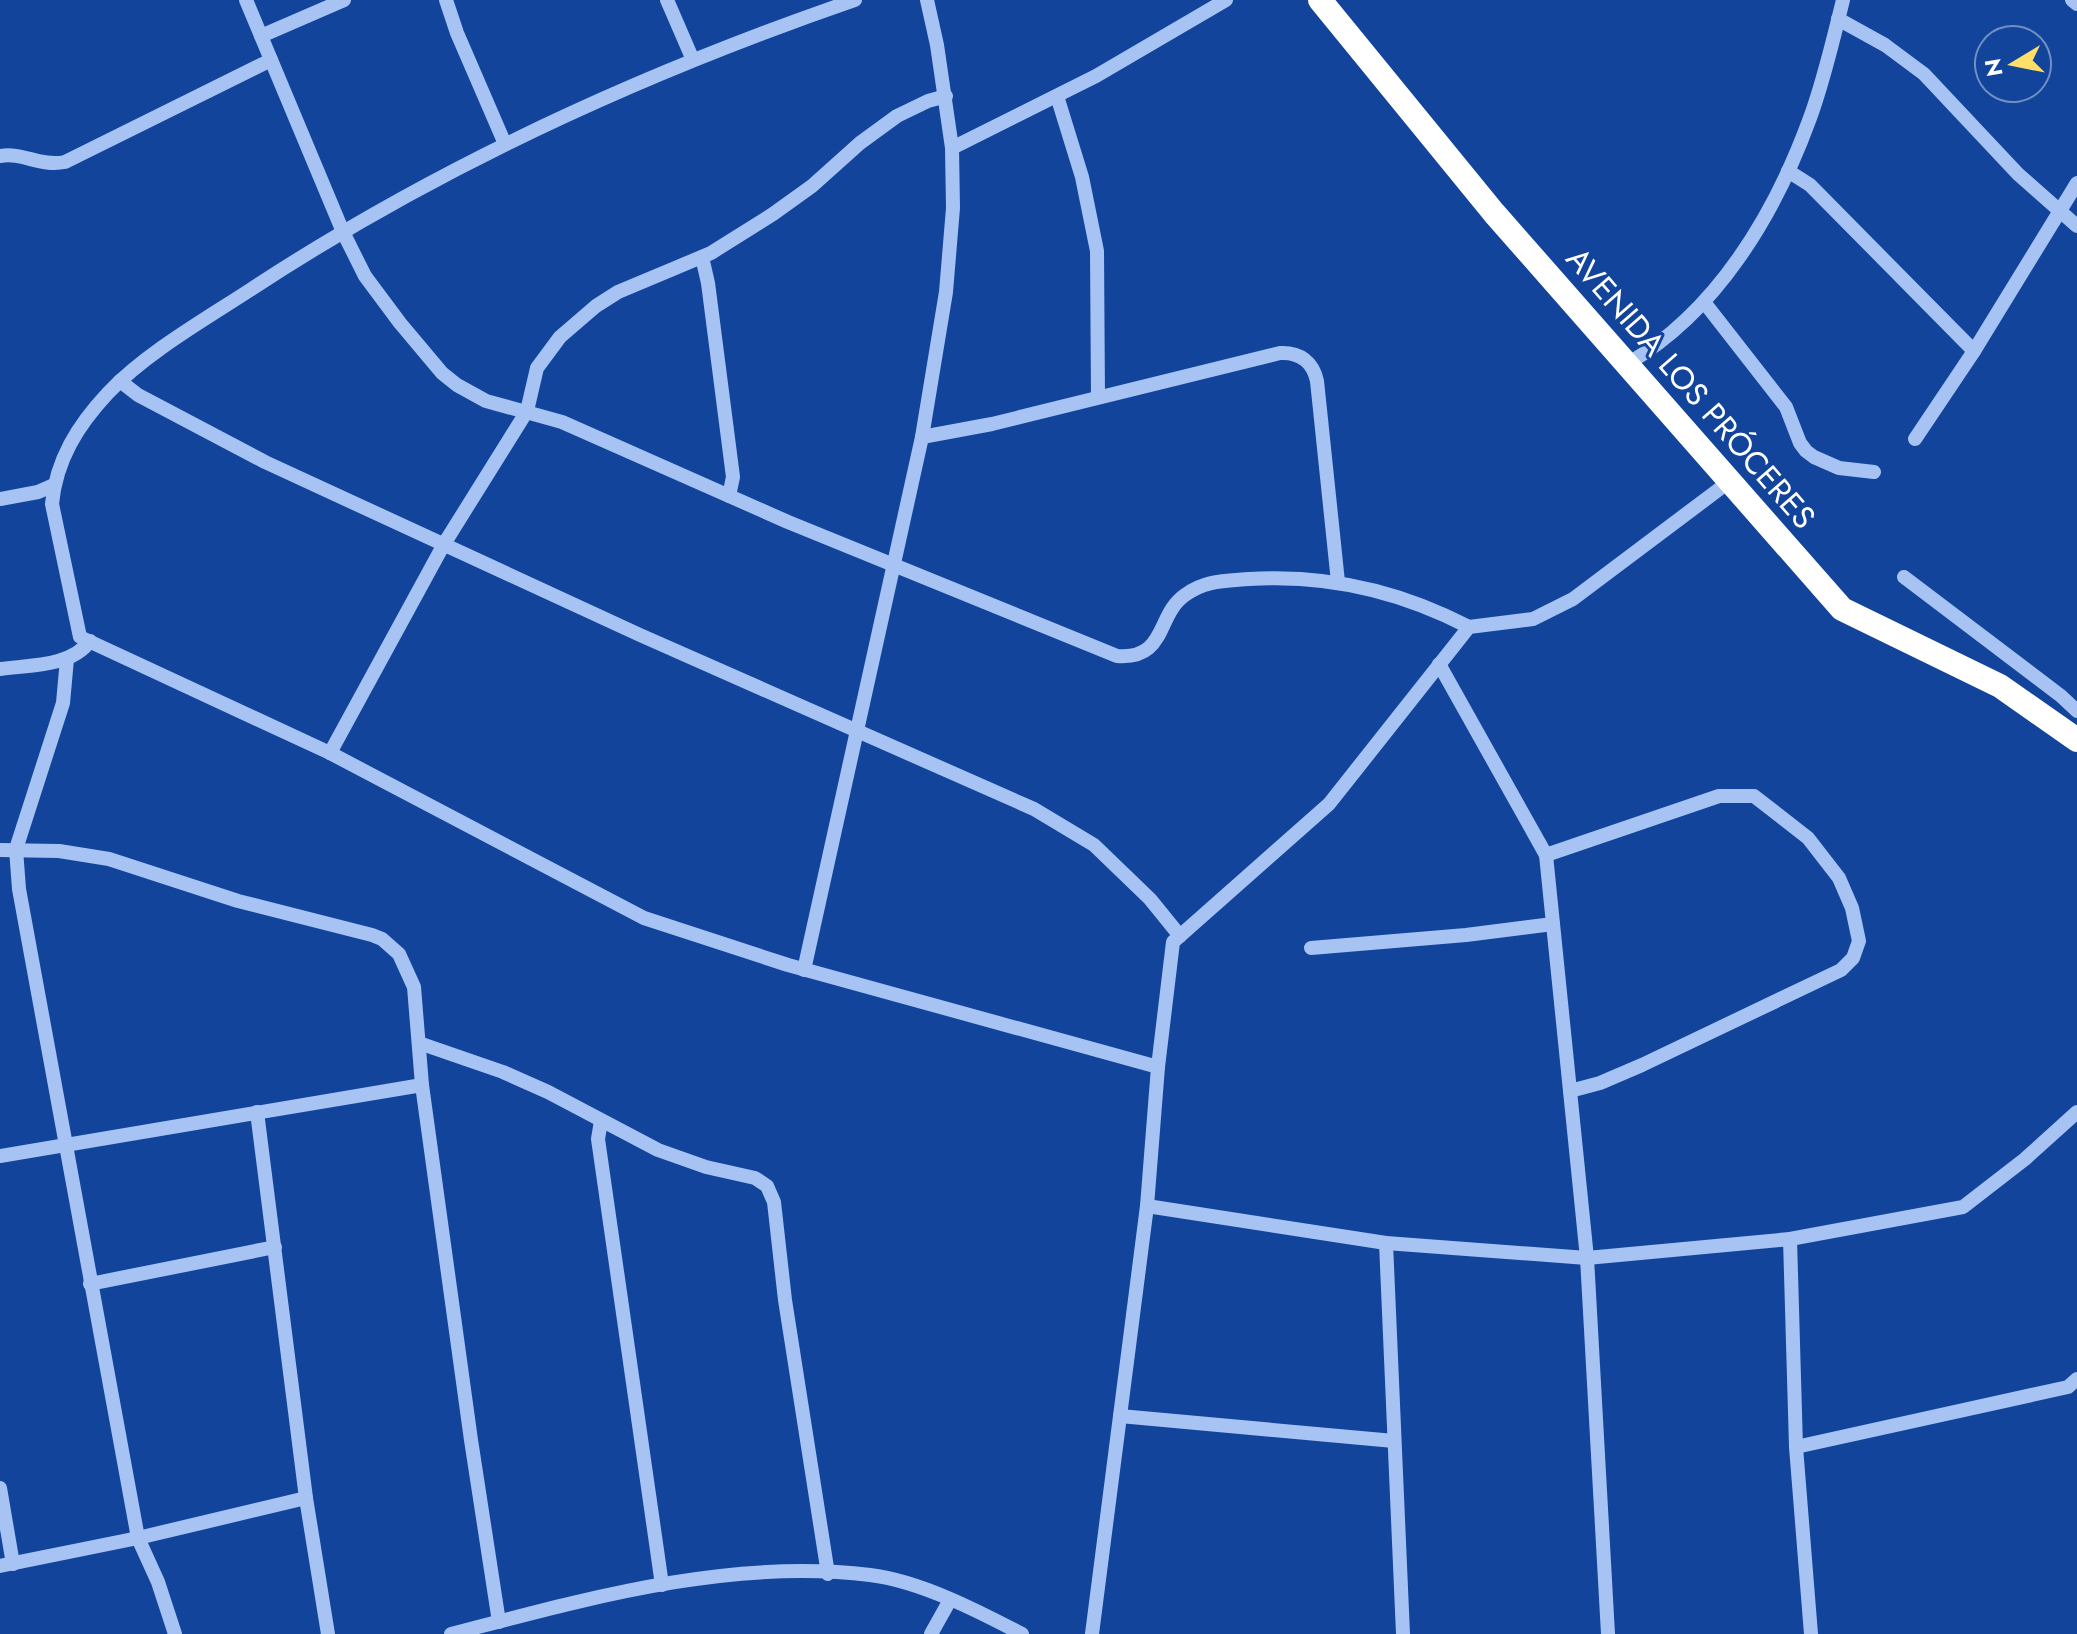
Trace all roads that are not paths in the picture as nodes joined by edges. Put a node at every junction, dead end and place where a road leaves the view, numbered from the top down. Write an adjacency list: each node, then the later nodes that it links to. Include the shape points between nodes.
1 (246, 0): 11 (street)
2 (344, 0): 11 (street)
3 (446, 0): 16 (street)
4 (667, 0): 13 (street)
5 (855, 0): 13 (street)
6 (927, 0): 14 (street)
7 (1226, 0): 15 (street)
8 (1320, 0): 27 (highway, AVENIDA LOS PRÓCERES, via 1494,213)
9 (1843, 0): 10 (street)
10 (1838, 19): 19 (street, via 1810,117); 21 (street, via 1924,74)
11 (261, 36): 12 (street)
12 (271, 60): 18 (street, via 65,162); 23 (street)
13 (693, 60): 16 (street)
14 (946, 96): 17 (street); 24 (street, via 897,116 812,186)
15 (1057, 96): 17 (street); 29 (street, via 1097,251)
16 (505, 144): 23 (street)
17 (952, 148): 31 (street, via 949,264)
18 (0, 156)
19 (1788, 171): 25 (street, via 1747,245); 26 (street, via 1810,185)
20 (2077, 183): 21 (street)
21 (2060, 211): 22 (street); 26 (street)
22 (2077, 226)
23 (343, 232): 28 (street); 30 (street, via 381,300 442,373 472,395)
24 (702, 257): 30 (street, via 618,292 577,320 537,368); 36 (street, via 733,477)
25 (1704, 302): 27 (street, via 1674,333); 33 (street, via 1786,407 1806,451 1839,468)
26 (1974, 351): 32 (street)
27 (1627, 364): 34 (highway, AVENIDA LOS PRÓCERES)
28 (120, 381): 35 (street, via 73,438); 38 (street, via 265,462)
29 (1098, 397): 31 (street); 41 (street, via 1280,353 1302,357 1317,381)
30 (527, 411): 36 (street); 38 (street)
31 (922, 437): 39 (street)
32 (1915, 439)
33 (1874, 472)
34 (1730, 481): 42 (street, via 1573,599 1533,619); 45 (highway, AVENIDA LOS PRÓCERES, via 1842,609)
35 (54, 485): 37 (street); 43 (street, via 52,504 62,560 80,637)
36 (729, 496): 39 (street)
37 (0, 499)
38 (444, 544): 49 (street); 51 (street)
39 (895, 566): 41 (street, via 1126,657 1154,643 1178,600 1204,585 1263,578); 49 (street)
40 (1904, 577): 45 (street)
41 (1338, 582): 42 (street, via 1419,603)
42 (1469, 627): 46 (street)
43 (90, 641): 44 (street); 51 (street)
44 (67, 659): 47 (street); 52 (street, via 63,703)
45 (1990, 663): 48 (street, via 2061,696); 50 (highway, AVENIDA LOS PRÓCERES, via 2000,686)
46 (1439, 664): 54 (street); 56 (street, via 1329,804)
47 (0, 669)
48 (2077, 711)
49 (856, 731): 56 (street, via 1002,794 1084,839 1123,871); 58 (street)
50 (2076, 738)
51 (330, 753): 58 (street, via 644,918)
52 (16, 849): 53 (street); 59 (street, via 109,859 382,939 410,974); 66 (street)
53 (0, 850)
54 (1546, 855): 55 (street); 62 (street, via 1719,796 1754,796 1808,838 1830,864 1858,933 1857,950 1841,970 1642,1065)
55 (1553, 924): 57 (street); 62 (street)
56 (1180, 936): 60 (street, via 1173,942)
57 (1311, 948)
58 (804, 970): 60 (street)
59 (419, 1043): 61 (street); 65 (street, via 503,1072)
60 (1158, 1067): 68 (street)
61 (422, 1085): 63 (street); 85 (street)
62 (1570, 1091): 72 (street)
63 (257, 1112): 66 (street); 71 (street)
64 (2077, 1112): 69 (street, via 1963,1207)
65 (601, 1121): 82 (street, via 682,1159 755,1178 772,1193); 83 (street, via 598,1139)
66 (64, 1145): 67 (street); 73 (street)
67 (0, 1156)
68 (1147, 1206): 70 (street); 75 (street)
69 (1790, 1239): 72 (street); 77 (street)
70 (1386, 1243): 72 (street); 76 (street)
71 (275, 1247): 73 (street); 79 (street)
72 (1587, 1258): 93 (street)
73 (90, 1284): 80 (street)
74 (2077, 1379): 77 (street, via 2068,1387)
75 (1120, 1416): 76 (street); 91 (street)
76 (1394, 1441): 92 (street)
77 (1796, 1447): 94 (street)
78 (0, 1488): 81 (street)
79 (306, 1498): 80 (street); 87 (street)
80 (138, 1538): 81 (street); 86 (street)
81 (6, 1565)
82 (828, 1574): 83 (street, via 774,1573); 84 (street, via 871,1575)
83 (662, 1585): 85 (street)
84 (950, 1600): 89 (street); 90 (street)
85 (499, 1622): 88 (street)
86 (175, 1634)
87 (328, 1634)
88 (451, 1634)
89 (931, 1634)
90 (1022, 1634)
91 (1092, 1634)
92 (1403, 1634)
93 (1608, 1634)
94 (1811, 1634)

